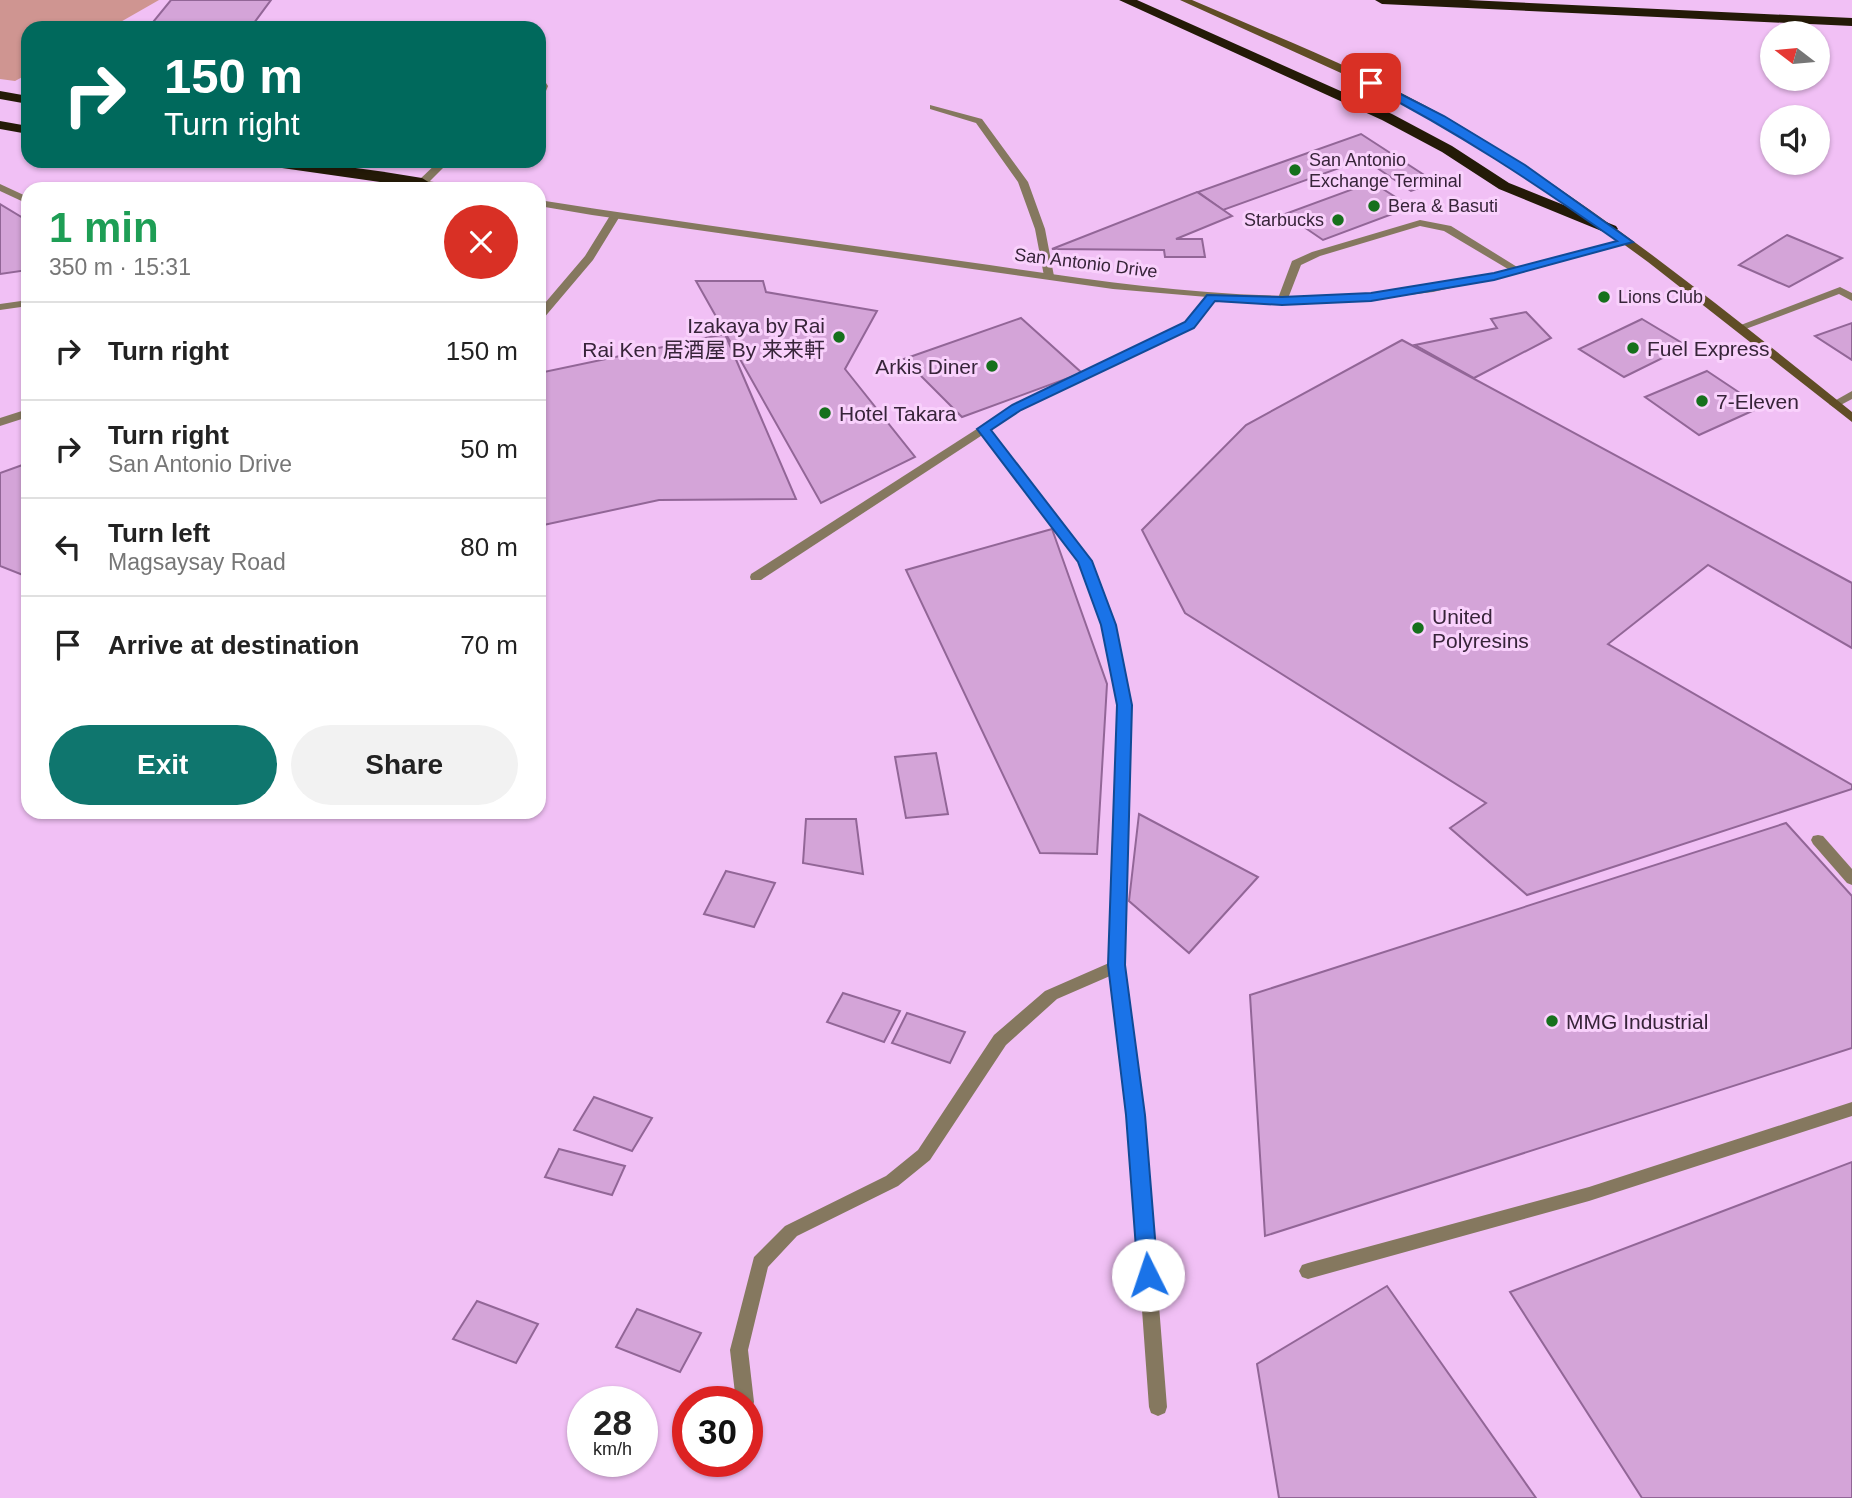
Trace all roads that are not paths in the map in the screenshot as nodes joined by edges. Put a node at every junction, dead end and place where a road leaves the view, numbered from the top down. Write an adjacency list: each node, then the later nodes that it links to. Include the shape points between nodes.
1 (1126, 0): 20 (highway, via 1387,117 1504,186)
2 (1184, 0): 20 (main road, via 1440,118)
3 (1382, 0): 4 (highway)
4 (1852, 22)
5 (0, 96): 6 (highway)
6 (21, 99)
7 (933, 107): 23 (street, via 979,121 1023,182 1040,229)
8 (0, 125): 9 (highway)
9 (21, 129)
10 (326, 168): 13 (highway)
11 (340, 168): 13 (highway)
12 (438, 168): 15 (street)
13 (351, 171): 14 (highway)
14 (401, 182)
15 (423, 182)
16 (0, 187): 17 (street)
17 (21, 198)
18 (546, 204): 19 (street, San Antonio Drive)
19 (615, 215): 23 (street, San Antonio Drive); 29 (street, via 589,258)
20 (1610, 229): 21 (main road)
21 (1627, 242): 22 (street, San Antonio Drive); 30 (main road)
22 (1517, 270): 26 (street, San Antonio Drive, via 1371,297); 26 (street, via 1447,228 1420,223 1296,263)
23 (1049, 276): 24 (street, San Antonio Drive)
24 (1212, 297): 26 (street, San Antonio Drive); 36 (street, via 1189,325 1017,407)
25 (1852, 298): 30 (street, via 1840,290)
26 (1282, 301)
27 (21, 304): 28 (street)
28 (0, 307)
29 (546, 309)
30 (1739, 328): 32 (main road)
31 (1852, 394): 32 (street)
32 (1835, 404): 34 (main road)
33 (21, 415): 35 (street)
34 (1852, 418)
35 (0, 422)
36 (984, 429): 37 (street); 40 (street, via 1085,561 1108,625 1125,705)
37 (756, 577)
38 (1818, 840): 39 (street)
39 (1852, 879)
40 (1116, 965): 43 (street, via 1051,995 1000,1040 923,1155 892,1181 791,1231 760,1263 739,1350); 44 (street, via 1136,1115)
41 (1852, 1109): 42 (street, via 1589,1194)
42 (1308, 1271)
43 (742, 1386)
44 (1158, 1407)

